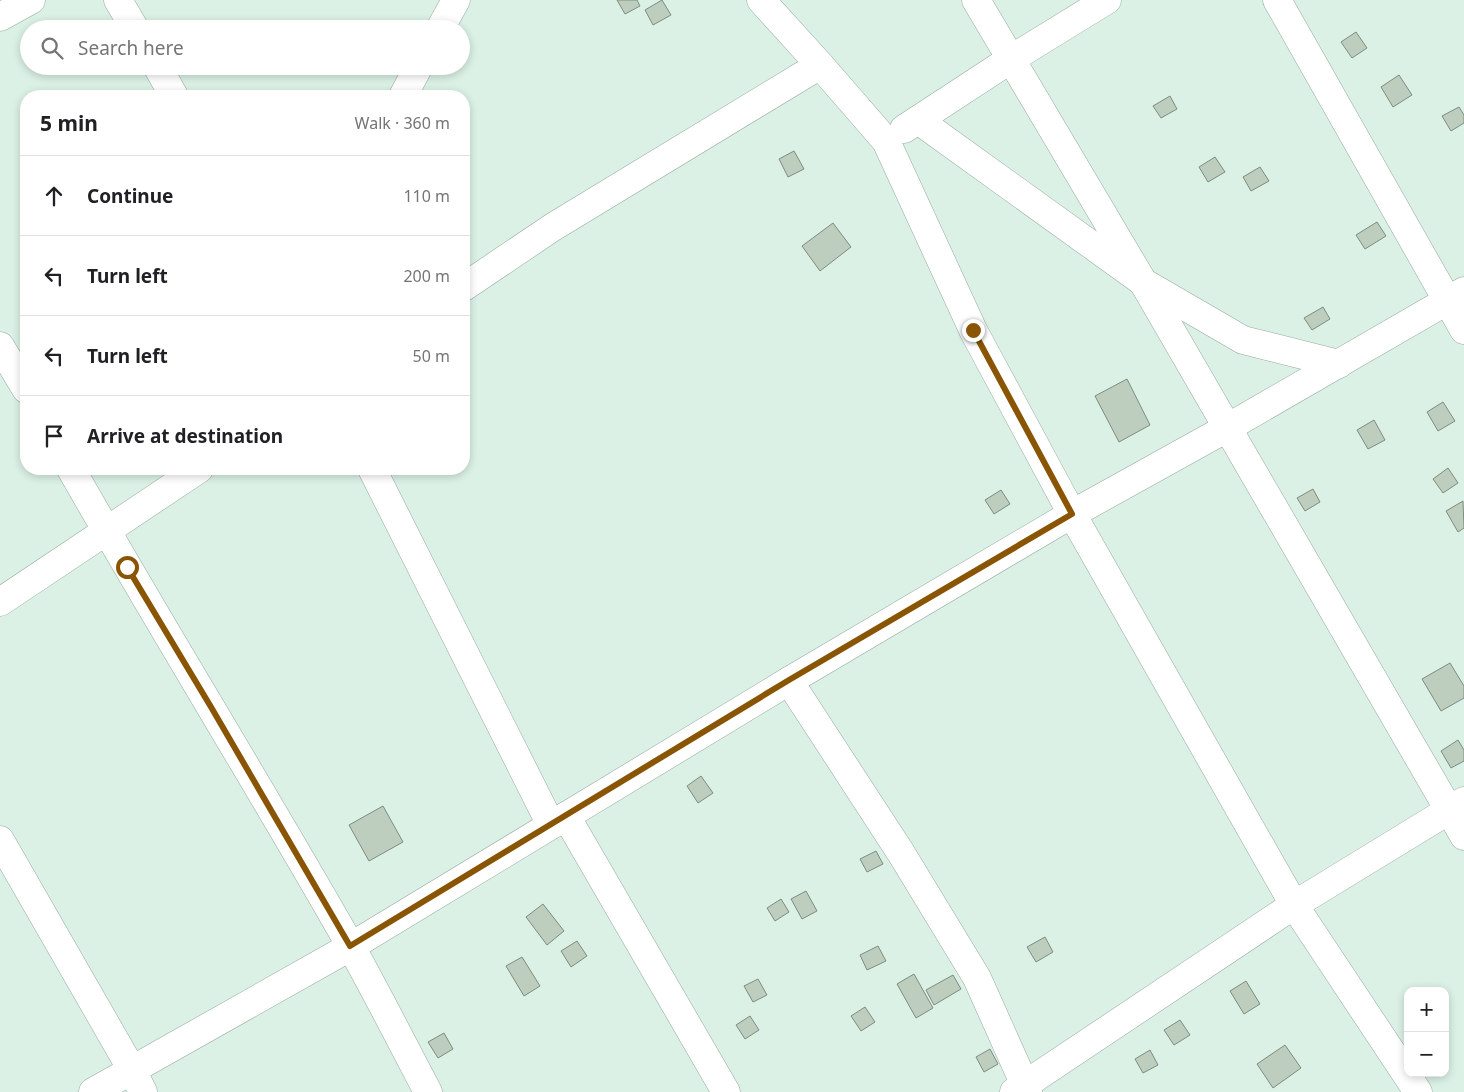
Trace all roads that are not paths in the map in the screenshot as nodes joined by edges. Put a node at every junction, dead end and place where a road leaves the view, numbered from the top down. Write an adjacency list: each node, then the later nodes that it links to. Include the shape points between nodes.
1 (30, 0): 8 (street)
2 (118, 0): 9 (street)
3 (456, 0): 10 (street)
4 (761, 0): 12 (street)
5 (976, 0): 11 (street)
6 (1107, 0): 11 (street)
7 (1277, 0): 21 (street)
8 (0, 17)
9 (130, 20)
10 (445, 20)
11 (1011, 59): 17 (street); 19 (street)
12 (820, 65): 18 (street); 20 (street, via 553,227)
13 (162, 75): 15 (street)
14 (414, 75): 16 (street)
15 (171, 90)
16 (406, 90)
17 (918, 120): 18 (street); 19 (street)
18 (886, 141): 30 (street, via 973,330)
19 (1143, 282): 24 (street, via 1243,340); 26 (street)
20 (470, 283)
21 (1456, 296): 22 (street); 24 (street)
22 (1464, 330)
23 (0, 346): 25 (street)
24 (1338, 364): 26 (street)
25 (20, 379)
26 (1227, 428): 30 (street); 34 (street)
27 (74, 475): 31 (street)
28 (190, 475): 31 (street)
29 (375, 475): 35 (street)
30 (1072, 514): 33 (street); 38 (street)
31 (106, 530): 32 (street); 39 (street)
32 (0, 602)
33 (789, 680): 35 (street); 41 (street, via 977,978)
34 (1456, 805): 36 (street); 38 (street)
35 (559, 820): 39 (street); 44 (street)
36 (1464, 836)
37 (0, 840): 40 (street)
38 (1294, 905): 41 (street); 45 (street)
39 (350, 946): 40 (street); 43 (street)
40 (137, 1081): 42 (street)
41 (1022, 1090)
42 (94, 1092)
43 (428, 1092)
44 (726, 1092)
45 (1418, 1092)

